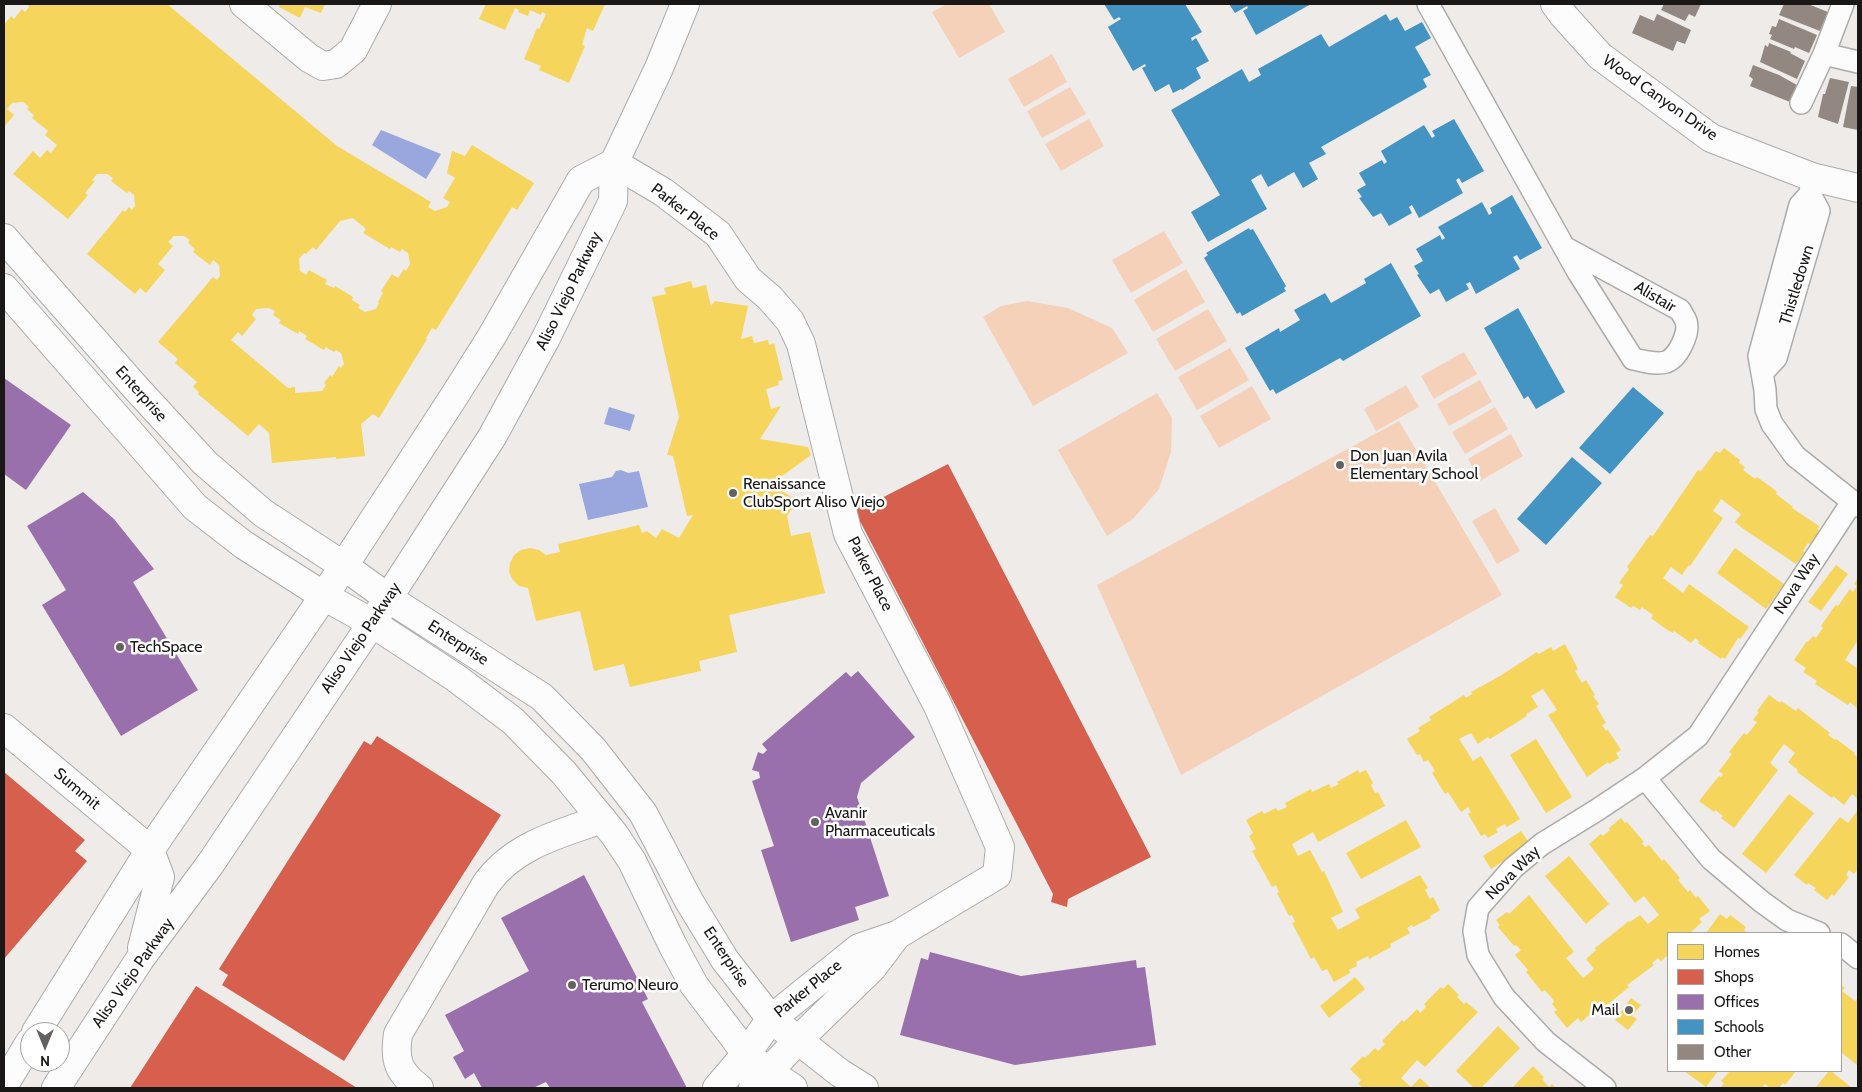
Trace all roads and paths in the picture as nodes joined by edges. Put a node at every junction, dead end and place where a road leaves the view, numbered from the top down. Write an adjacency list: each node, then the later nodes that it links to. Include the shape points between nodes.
1 (244, 4): 2 (main road, via 323,66 336,64 354,50)
2 (377, 4)
3 (685, 4): 10 (main road, Aliso Viejo Parkway)
4 (1428, 4): 14 (street, Alistair)
5 (1555, 4): 11 (main road, Wood Canyon Drive, via 1600,56 1711,138)
6 (1844, 4): 7 (street)
7 (1824, 54): 8 (street); 9 (street)
8 (1858, 62)
9 (1802, 103)
10 (614, 163): 17 (main road, via 581,180 492,336); 19 (main road, Aliso Viejo Parkway, via 613,201 546,338 492,437); 26 (main road, Parker Place, via 664,192 718,234 748,279 790,321 801,344 848,534 938,706 1000,848 997,875)
11 (1811, 186): 12 (main road, Wood Canyon Drive); 16 (street, Thistledown, via 1800,205 1759,356 1766,409 1772,424 1795,456)
12 (1858, 188)
13 (4, 238): 17 (main road, Enterprise, via 205,463 262,514)
14 (1564, 247): 14 (street, Alistair, via 1634,359 1654,363 1668,361 1682,346 1686,322 1680,310)
15 (4, 288): 18 (main road, Enterprise, via 195,507 244,545)
16 (1855, 504): 22 (street, Nova Way, via 1698,736)
17 (344, 566): 18 (main road); 19 (main road, Enterprise)
18 (324, 596): 20 (main road, Enterprise); 24 (main road)
19 (388, 598): 20 (main road, Aliso Viejo Parkway); 30 (main road, Enterprise, via 542,697 594,749 642,813 725,960)
20 (372, 623): 23 (main road, Enterprise, via 456,678 513,721 564,773); 29 (main road, Aliso Viejo Parkway, via 211,863)
21 (4, 728): 24 (main road, Summit)
22 (1645, 778): 25 (street, via 1711,859 1787,920); 42 (street, Nova Way, via 1542,844 1513,868 1478,908 1474,931 1478,955 1504,997 1546,1042)
23 (602, 819): 33 (main road, Enterprise, via 632,861 694,985); 38 (main road, via 529,846 496,869 398,1034 397,1060 401,1070)
24 (150, 850): 29 (main road, via 160,877); 31 (main road)
25 (1817, 932)
26 (897, 935): 30 (main road, Parker Place, via 859,948); 32 (main road, Parker Place, via 872,968)
27 (1842, 945): 28 (street)
28 (1858, 958)
29 (140, 959): 37 (main road, Aliso Viejo Parkway)
30 (771, 1019): 32 (main road, Enterprise); 33 (main road, Parker Place)
31 (42, 1022)
32 (798, 1040): 35 (main road, Parker Place); 41 (main road, Enterprise)
33 (746, 1054): 35 (main road, Enterprise); 39 (main road, Parker Place)
34 (20, 1059): 36 (main road)
35 (760, 1080): 40 (main road, Enterprise)
36 (4, 1085)
37 (56, 1088)
38 (418, 1088)
39 (716, 1088)
40 (793, 1088)
41 (864, 1088)
42 (1605, 1088)

